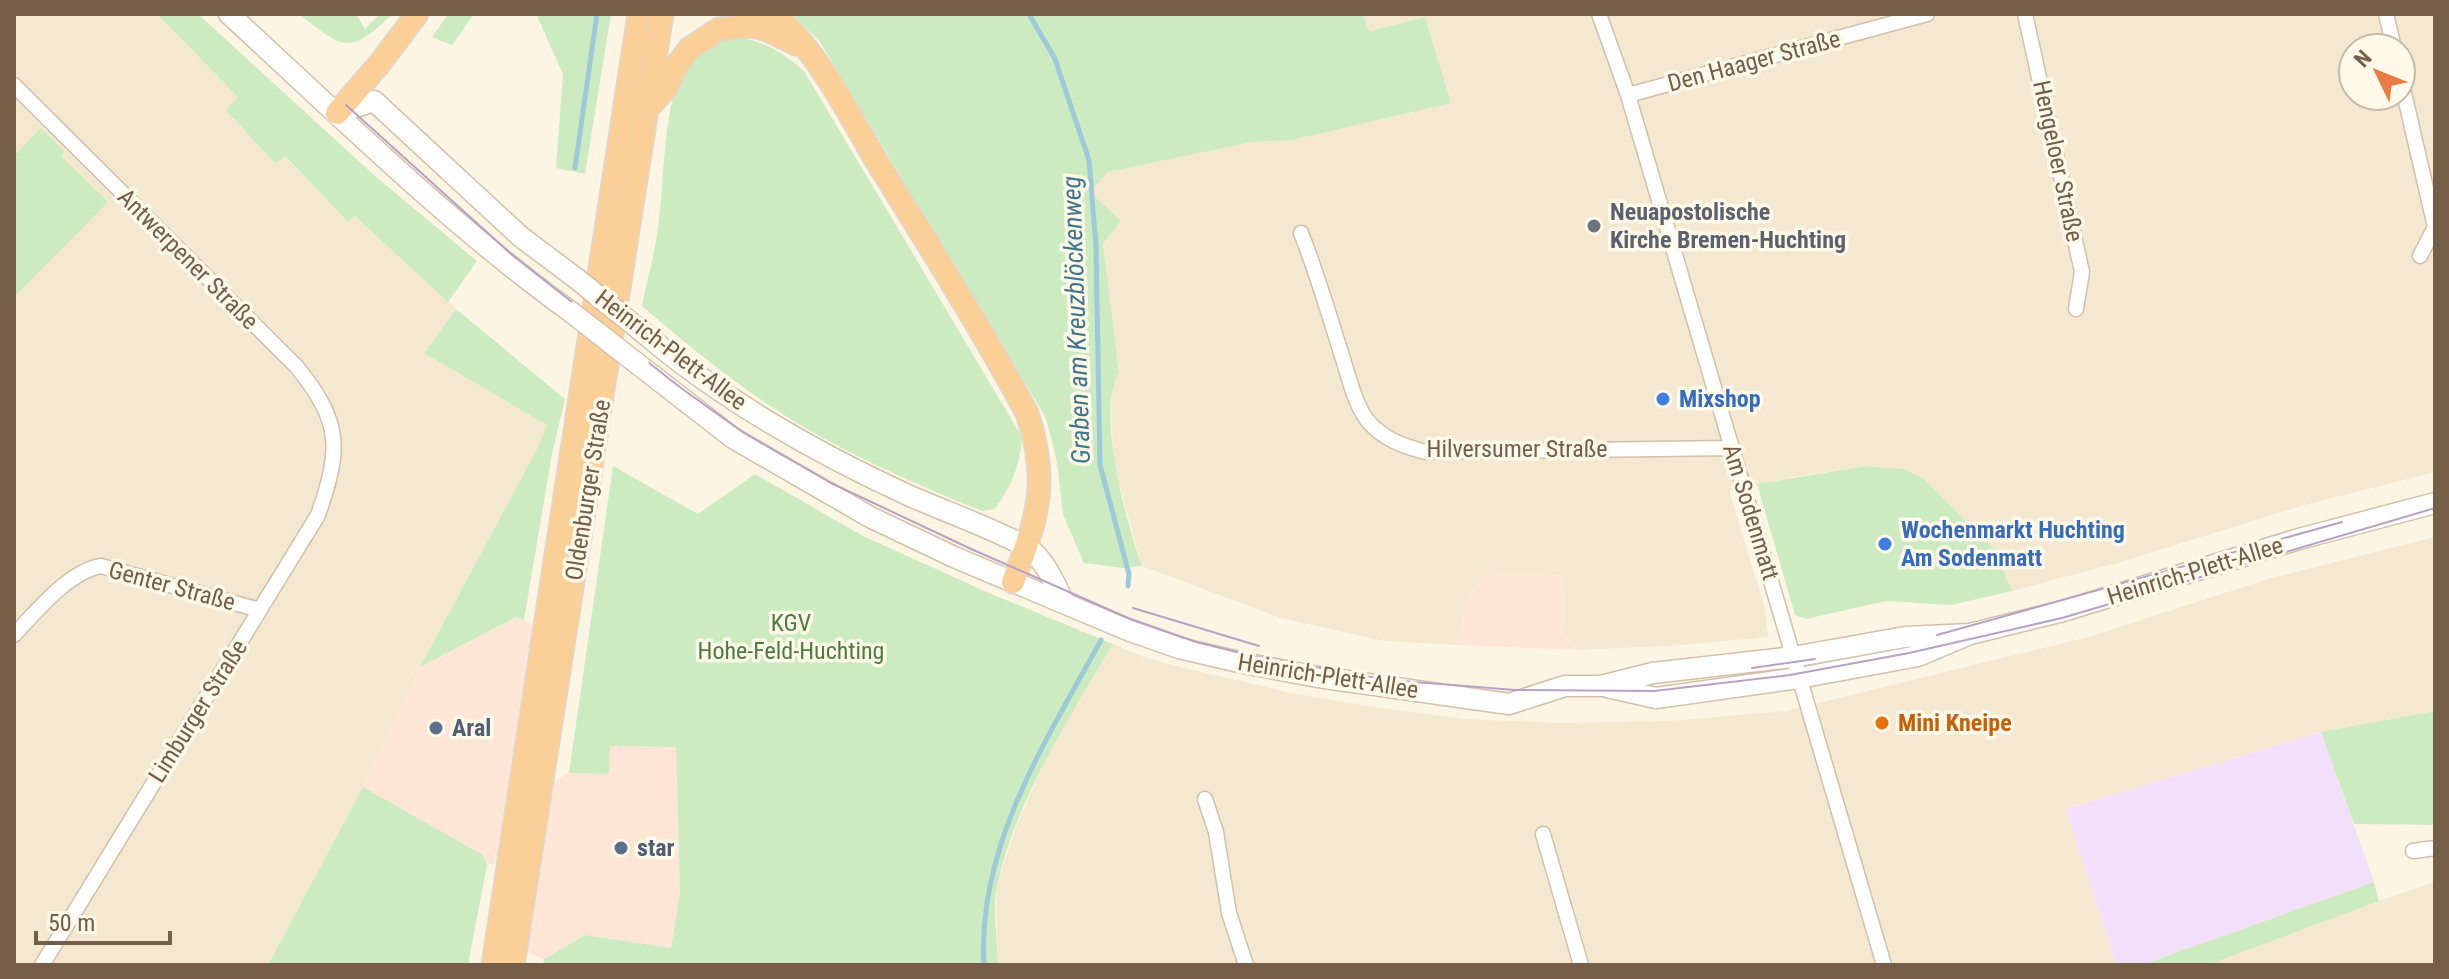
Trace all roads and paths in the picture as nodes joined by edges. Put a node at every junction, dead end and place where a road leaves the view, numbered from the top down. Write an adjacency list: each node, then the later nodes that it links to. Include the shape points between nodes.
1 (229, 14): 14 (main road, Heinrich-Plett-Allee)
2 (417, 14): 14 (highway)
3 (639, 14): 36 (highway, Oldenburger Straße)
4 (662, 14): 12 (highway, Oldenburger Straße)
5 (772, 14): 9 (highway)
6 (1599, 14): 11 (street, Am Sodenmatt)
7 (1927, 14): 11 (street, Den Haager Straße)
8 (2025, 14): 18 (street, Hengeloer Straße, via 2082,272)
9 (805, 48): 12 (highway, via 753,26 719,29 689,49); 22 (highway, via 1027,413 1040,476)
10 (14, 85): 20 (street, Antwerpener Straße, via 297,367 330,418)
11 (1628, 95): 19 (street, Am Sodenmatt)
12 (647, 109): 37 (highway, Oldenburger Straße)
13 (2408, 112): 15 (street)
14 (337, 113): 22 (main road, Heinrich-Plett-Allee, bridge, via 374,101 521,237 677,361 788,434); 23 (main road, Heinrich-Plett-Allee, bridge, via 531,284 733,438 870,517)
15 (2435, 227): 17 (street)
16 (1301, 233): 19 (street, Hilversumer Straße, via 1354,395 1370,423 1401,446 1426,452)
17 (2420, 256)
18 (2076, 309)
19 (1732, 448): 28 (street, Am Sodenmatt)
20 (336, 449): 25 (street, Limburger Straße, via 318,515)
21 (2430, 506): 26 (main road, Heinrich-Plett-Allee)
22 (1027, 547): 23 (highway); 24 (main road, Heinrich-Plett-Allee)
23 (1013, 582): 24 (main road, Heinrich-Plett-Allee)
24 (1063, 601): 30 (main road, Heinrich-Plett-Allee, via 1179,648 1318,677 1509,704 1565,686)
25 (260, 610): 27 (street, Genter Straße, via 101,566 85,568); 35 (street, Limburger Straße)
26 (1970, 634): 28 (main road, Heinrich-Plett-Allee, via 1905,637); 29 (main road, Heinrich-Plett-Allee, via 1918,656)
27 (14, 635)
28 (1793, 657): 29 (street, Am Sodenmatt); 30 (main road, Heinrich-Plett-Allee, via 1653,673)
29 (1799, 678): 30 (main road, Heinrich-Plett-Allee, via 1656,698); 40 (street, Am Sodenmatt)
30 (1601, 686)
31 (1205, 799): 38 (street, via 1229,913)
32 (1543, 834): 39 (street)
33 (2435, 848): 34 (street)
34 (2413, 851)
35 (42, 965)
36 (493, 965)
37 (513, 965)
38 (1246, 965)
39 (1581, 965)
40 (1884, 965)

